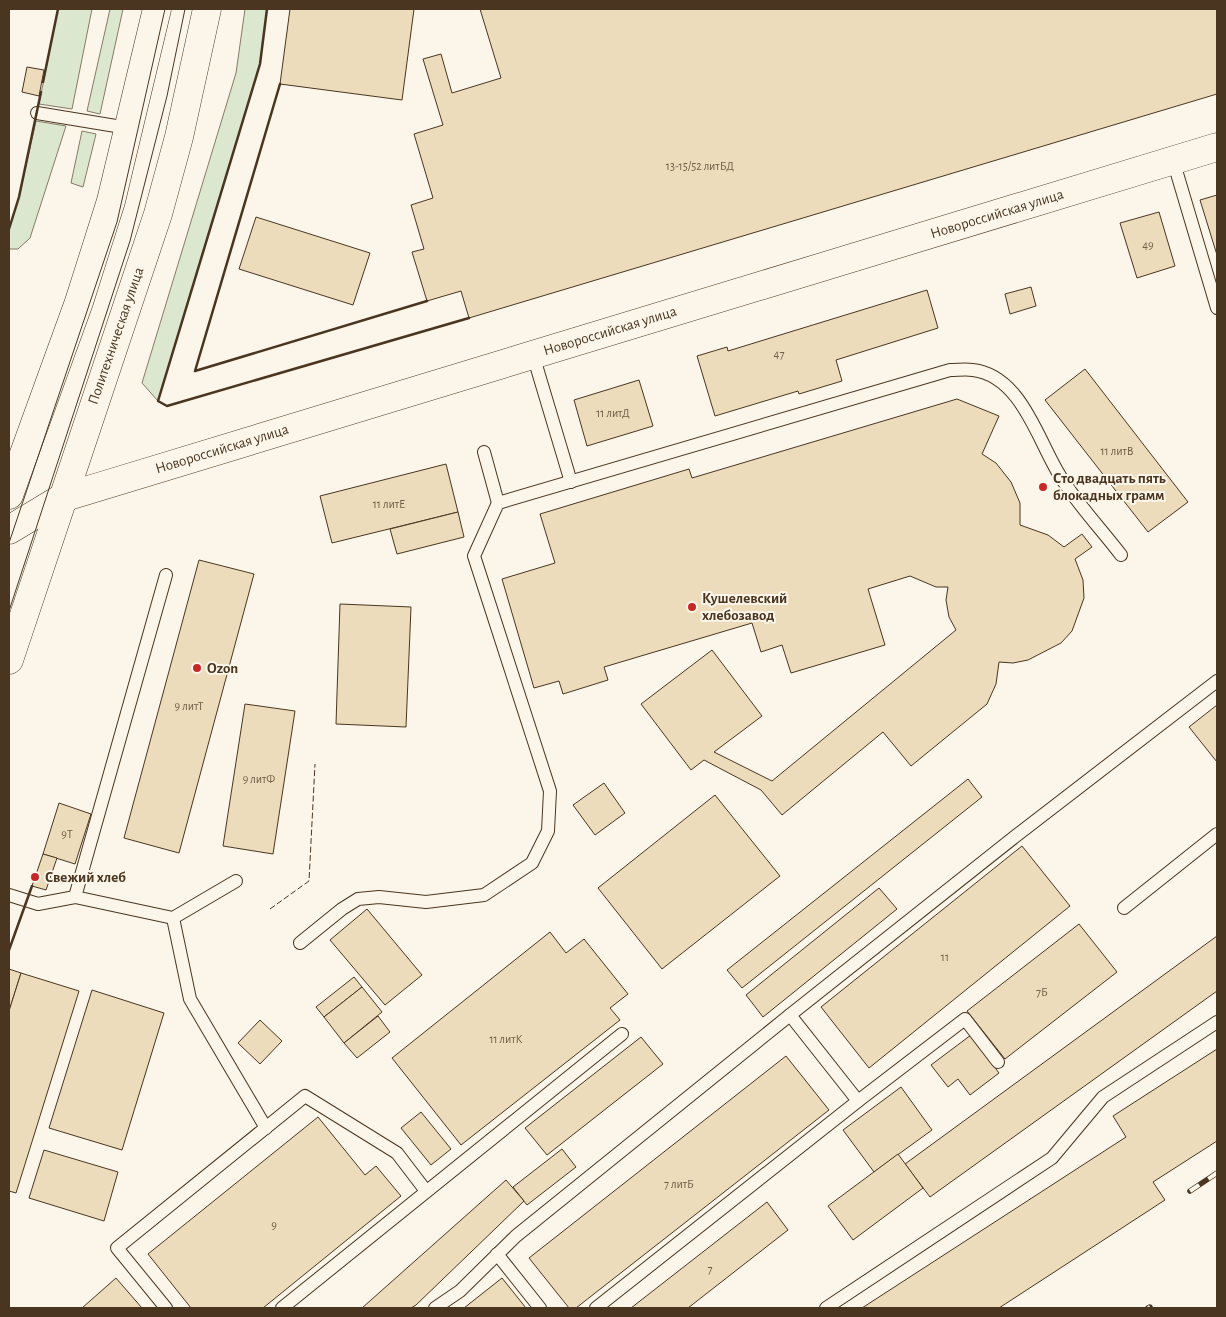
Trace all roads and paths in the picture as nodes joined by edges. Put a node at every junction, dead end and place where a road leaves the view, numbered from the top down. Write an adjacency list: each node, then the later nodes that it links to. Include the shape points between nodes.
1 (157, 9): 4 (main road)
2 (207, 9): 14 (main road, Политехническая улица, via 179,137 158,214)
3 (37, 113): 4 (lane)
4 (128, 128): 12 (main road, via 111,201 88,274)
5 (1217, 147): 7 (main road, Новороссийская улица)
6 (1217, 162): 7 (main road, Новороссийская улица)
7 (1175, 167): 8 (lane); 9 (main road, Новороссийская улица)
8 (1217, 308)
9 (535, 362): 11 (lane); 14 (main road, Новороссийская улица)
10 (484, 452): 13 (lane)
11 (571, 482): 13 (lane); 17 (lane, via 950,370 975,370 998,380 1017,398 1033,421 1062,480)
12 (9, 495)
13 (498, 503): 27 (lane, via 474,556 550,791 548,831 532,863 484,895 426,902 379,897 358,899)
14 (59, 508): 15 (main road, Новороссийская улица); 16 (main road, Новороссийская улица); 19 (main road, Политехническая улица)
15 (9, 530)
16 (9, 534)
17 (1121, 555)
18 (166, 575): 24 (lane)
19 (9, 660)
20 (1217, 681): 28 (lane)
21 (1217, 834): 25 (lane)
22 (236, 881): 26 (lane)
23 (9, 895): 24 (lane, via 38,904)
24 (75, 897): 26 (lane)
25 (1124, 908)
26 (173, 918): 33 (lane, via 190,999)
27 (300, 944)
28 (790, 1015): 32 (lane); 35 (lane)
29 (1217, 1022): 41 (lane, via 1103,1097 1052,1158)
30 (622, 1034): 34 (lane)
31 (998, 1062): 32 (lane, via 965,1019)
32 (858, 1101): 40 (lane)
33 (266, 1128): 34 (lane, via 305,1096 397,1154); 36 (lane, via 117,1248)
34 (426, 1191): 37 (lane)
35 (497, 1254): 38 (lane, via 460,1291); 39 (lane)
36 (166, 1308)
37 (282, 1308)
38 (435, 1308)
39 (540, 1308)
40 (596, 1308)
41 (826, 1308)

